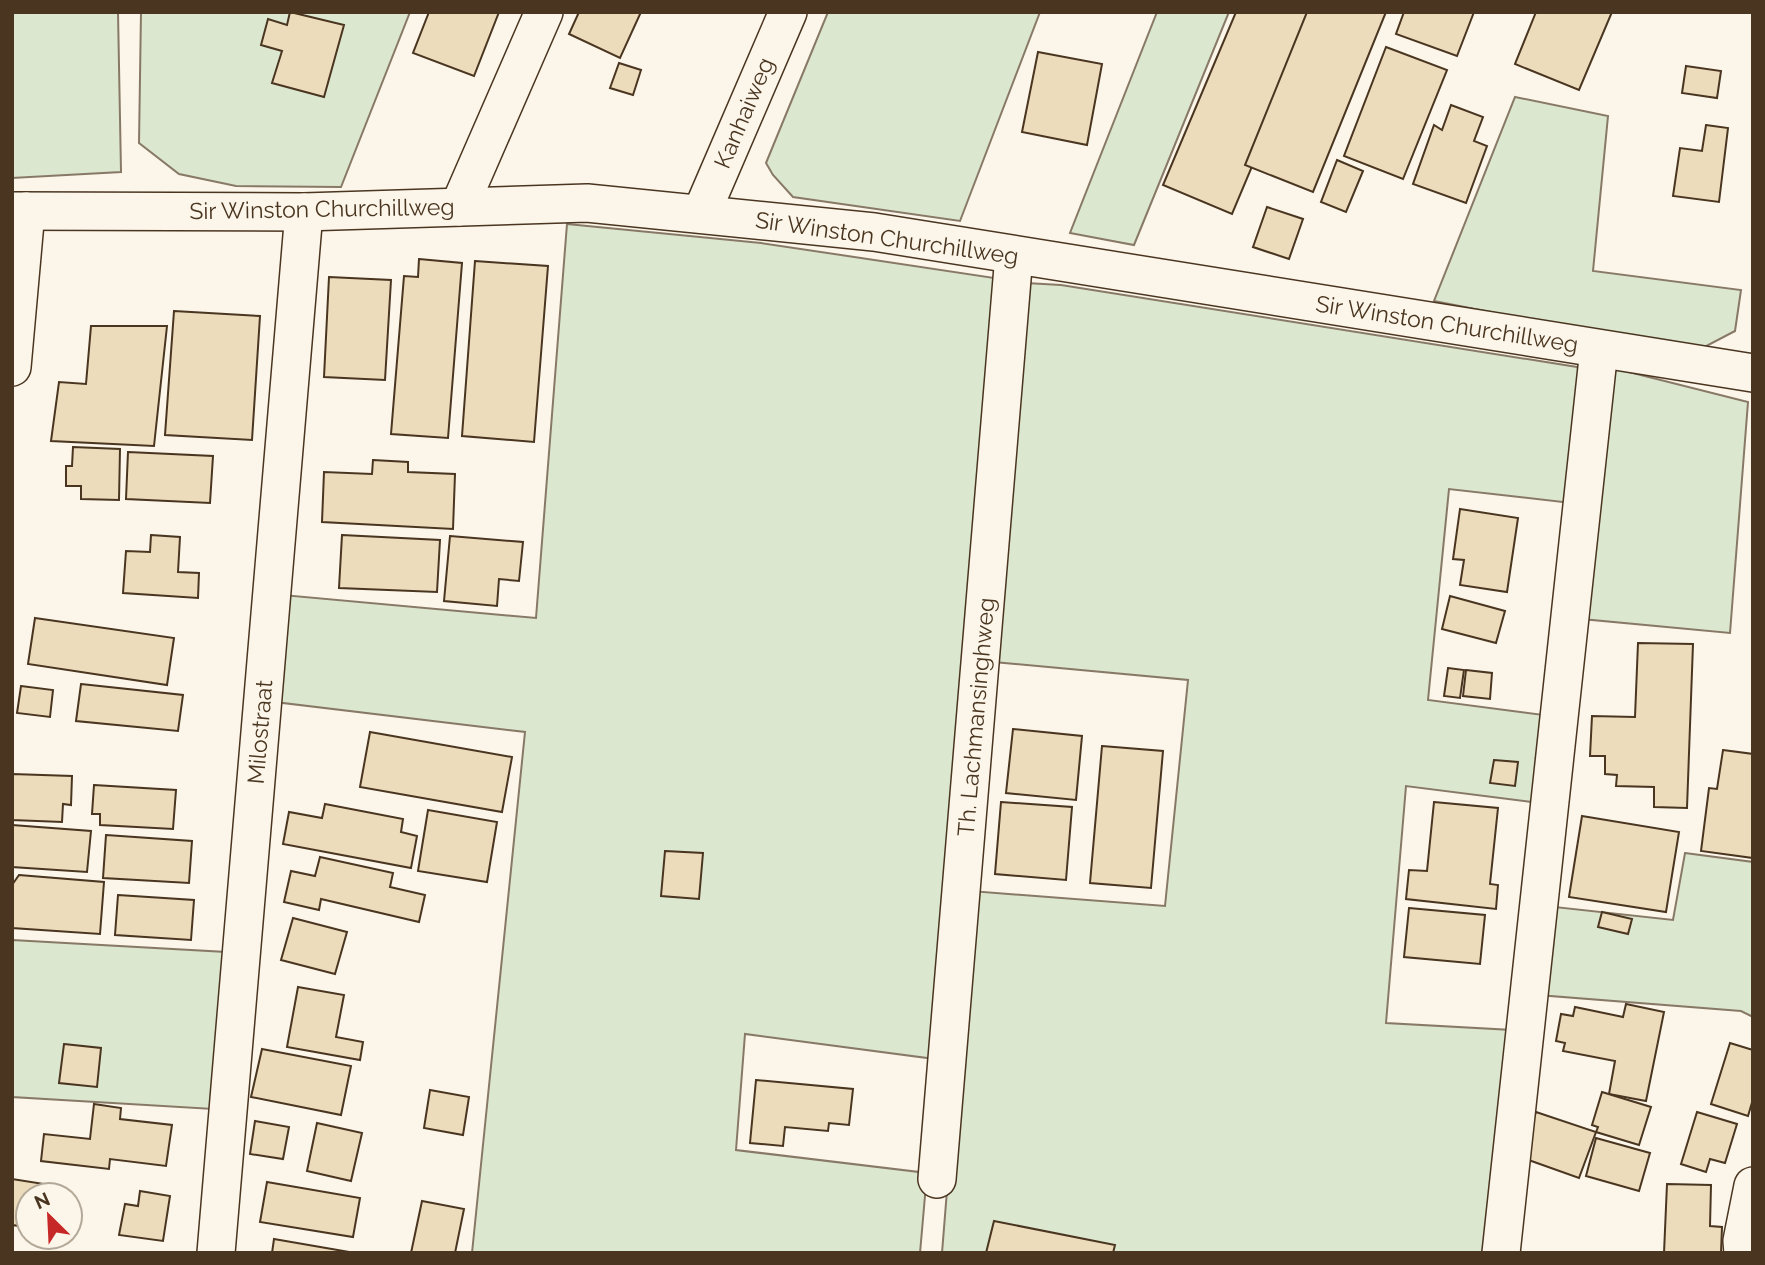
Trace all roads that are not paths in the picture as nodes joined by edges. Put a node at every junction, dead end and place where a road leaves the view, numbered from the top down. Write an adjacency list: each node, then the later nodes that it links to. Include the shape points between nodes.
1 (544, 12): 3 (street)
2 (788, 12): 6 (street, Kanhaiweg)
3 (459, 207): 5 (street, Sir Winston Churchillweg); 6 (street, Sir Winston Churchillweg, via 587,203)
4 (19, 211): 5 (street, Sir Winston Churchillweg); 9 (street)
5 (304, 212): 13 (street, Milostraat)
6 (701, 214): 7 (street, Sir Winston Churchillweg, via 874,232)
7 (1014, 255): 8 (street, Sir Winston Churchillweg); 11 (street, Th. Lachmansinghweg)
8 (1599, 349): 10 (street, Sir Winston Churchillweg); 14 (street)
9 (12, 367)
10 (1752, 367)
11 (937, 1179)
12 (1753, 1186): 15 (street, via 1742,1241)
13 (216, 1253)
14 (1501, 1253)
15 (1744, 1253)

